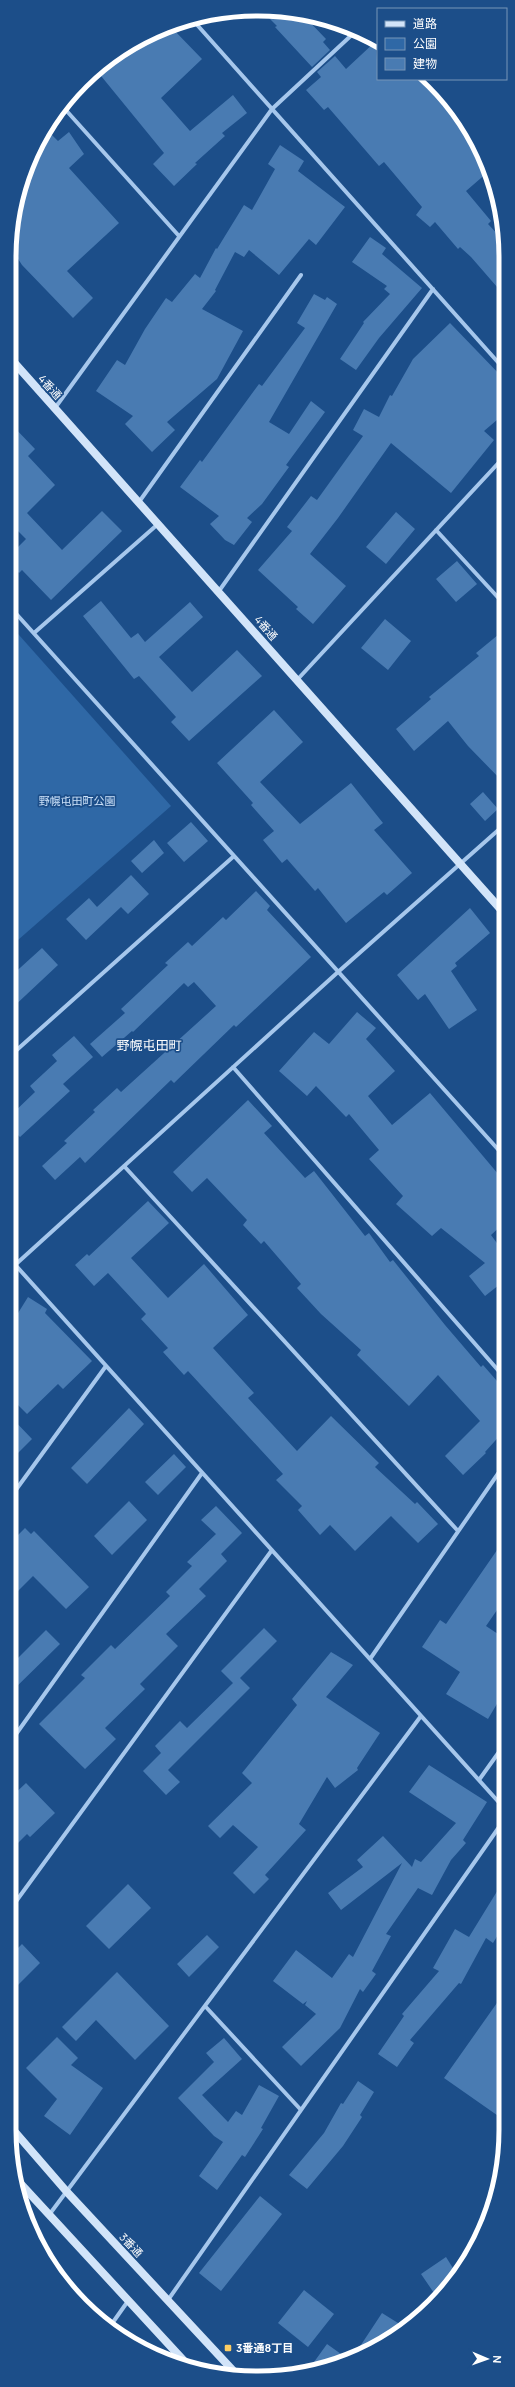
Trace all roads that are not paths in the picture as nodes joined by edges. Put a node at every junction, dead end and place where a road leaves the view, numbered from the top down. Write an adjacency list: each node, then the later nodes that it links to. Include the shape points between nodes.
1 (196, 24): 3 (street)
2 (352, 35): 3 (street)
3 (272, 109): 5 (street); 7 (street)
4 (66, 110): 5 (street)
5 (180, 236): 10 (street)
6 (301, 275): 12 (street)
7 (433, 290): 8 (street); 15 (street)
8 (499, 363)
9 (16, 365): 10 (street, 4番通)
10 (55, 408): 12 (street, 4番通)
11 (499, 461): 14 (street)
12 (139, 502): 13 (street, 4番通)
13 (158, 524): 15 (street, 4番通); 18 (street)
14 (436, 530): 16 (street); 19 (street)
15 (219, 591): 19 (street, 4番通)
16 (499, 599)
17 (16, 613): 18 (street)
18 (34, 633): 21 (street)
19 (297, 680): 22 (street, 4番通)
20 (499, 829): 22 (street)
21 (234, 856): 24 (street); 25 (street)
22 (460, 864): 23 (street, 4番通); 24 (street)
23 (499, 907)
24 (338, 972): 26 (street); 27 (street)
25 (16, 1051)
26 (233, 1067): 28 (street); 32 (street)
27 (499, 1150)
28 (124, 1166): 29 (street); 36 (street)
29 (16, 1263)
30 (16, 1265): 31 (street)
31 (106, 1366): 34 (street); 35 (street)
32 (499, 1371)
33 (499, 1472): 36 (street)
34 (202, 1473): 37 (street); 40 (street)
35 (16, 1490)
36 (458, 1531): 38 (street)
37 (272, 1550): 38 (street); 45 (street)
38 (370, 1659): 39 (street)
39 (421, 1716): 42 (street); 46 (street)
40 (16, 1734)
41 (499, 1752): 42 (street)
42 (479, 1780): 43 (street)
43 (499, 1802)
44 (499, 1827): 47 (street)
45 (16, 1901)
46 (206, 2006): 47 (street); 50 (street)
47 (301, 2110): 52 (street)
48 (16, 2133): 50 (street, 3番通)
49 (23, 2186): 51 (street)
50 (67, 2192): 51 (street); 52 (street, 3番通)
51 (49, 2215): 53 (street)
52 (167, 2300): 56 (street, 3番通)
53 (128, 2301): 54 (street); 55 (street)
54 (113, 2323)
55 (182, 2359)
56 (232, 2369)

